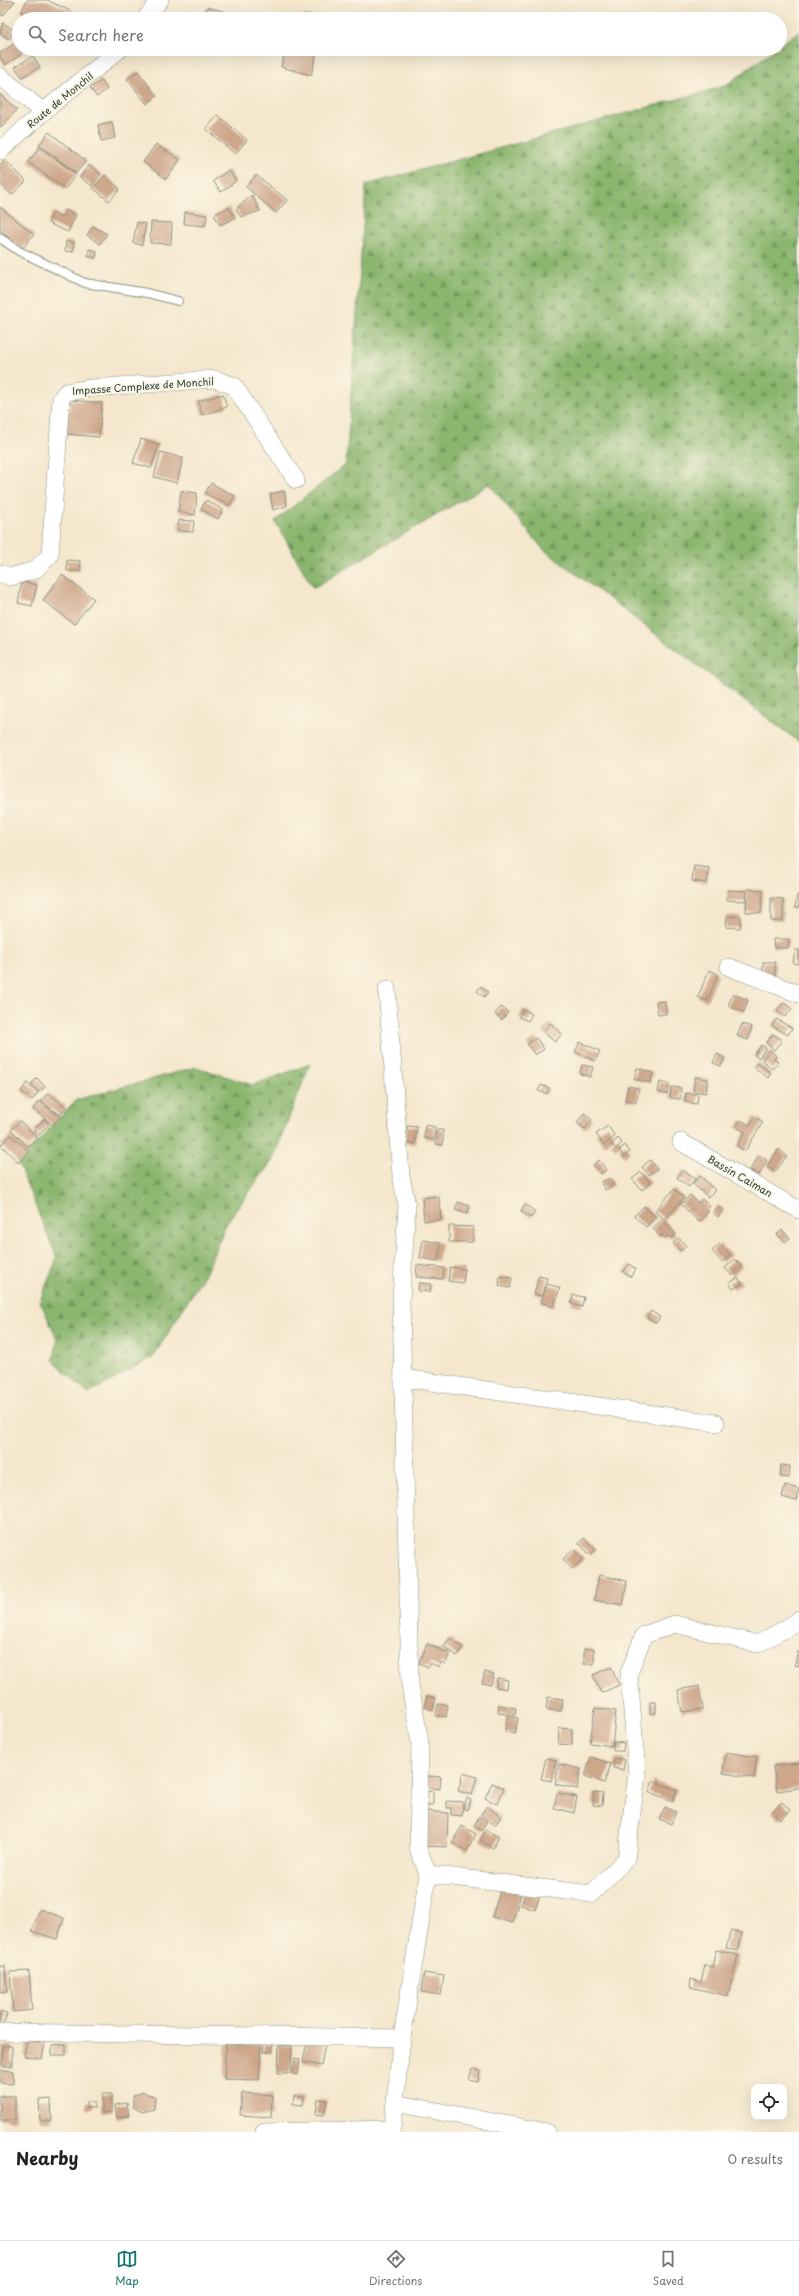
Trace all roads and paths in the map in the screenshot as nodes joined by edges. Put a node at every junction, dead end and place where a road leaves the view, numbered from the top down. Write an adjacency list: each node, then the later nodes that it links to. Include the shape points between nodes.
1 (160, 0): 2 (street)
2 (151, 12)
3 (111, 56): 5 (street, Route de Monchil)
4 (0, 76): 5 (street)
5 (43, 112): 6 (street, Route de Monchil)
6 (0, 151)
7 (0, 238): 8 (lane, via 19,252 85,283)
8 (178, 301)
9 (296, 480): 10 (street, Impasse Complexe de Monchil, via 234,386 215,379 66,392 61,399 50,555 35,570 10,577)
10 (0, 573)
11 (729, 967): 13 (street)
12 (387, 990): 16 (street, via 401,1176 407,1206 402,1299)
13 (799, 994)
14 (681, 1142): 15 (street, Bassin Caiman)
15 (799, 1210)
16 (403, 1378): 17 (street); 19 (street, via 410,1684 420,1743 418,1848)
17 (716, 1423)
18 (799, 1619): 19 (street, via 758,1644 675,1624 644,1635 629,1673 637,1774 626,1859 591,1894)
19 (428, 1874): 21 (street)
20 (0, 2032): 21 (street)
21 (402, 2038): 22 (street)
22 (395, 2103): 23 (street); 25 (street)
23 (392, 2130): 24 (street)
24 (264, 2132)
25 (546, 2132)

